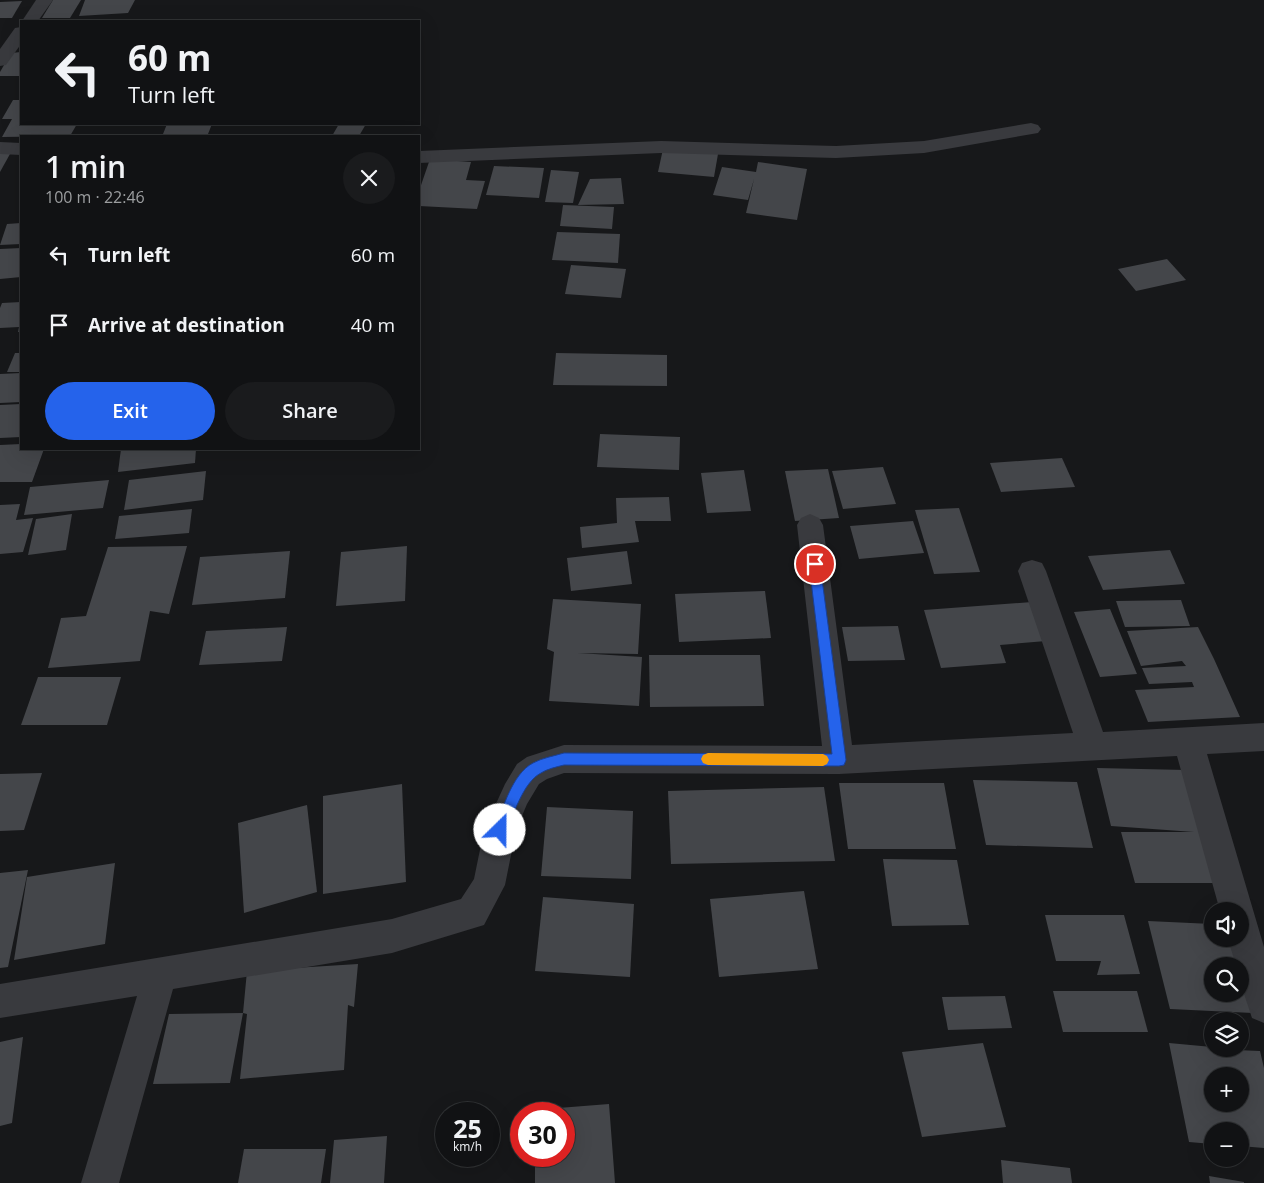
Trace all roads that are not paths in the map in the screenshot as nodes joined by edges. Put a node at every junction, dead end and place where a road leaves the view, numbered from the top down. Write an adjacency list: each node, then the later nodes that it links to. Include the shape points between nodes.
1 (46, 0): 2 (street)
2 (31, 20)
3 (20, 33): 4 (street)
4 (0, 61)
5 (1031, 129): 8 (street, via 924,147 836,152 661,147)
6 (0, 148): 7 (street)
7 (20, 149)
8 (420, 157)
9 (810, 525): 14 (street)
10 (1032, 571): 13 (street)
11 (1264, 737): 12 (street)
12 (1188, 741): 13 (street); 15 (street)
13 (1093, 747): 14 (street)
14 (839, 760): 17 (street, via 564,759 538,767 528,774 516,794 500,830 489,885 472,913 392,936)
15 (1234, 902)
16 (1247, 947): 19 (street)
17 (160, 975): 18 (street); 20 (street)
18 (0, 1001)
19 (1264, 1006)
20 (100, 1183)

